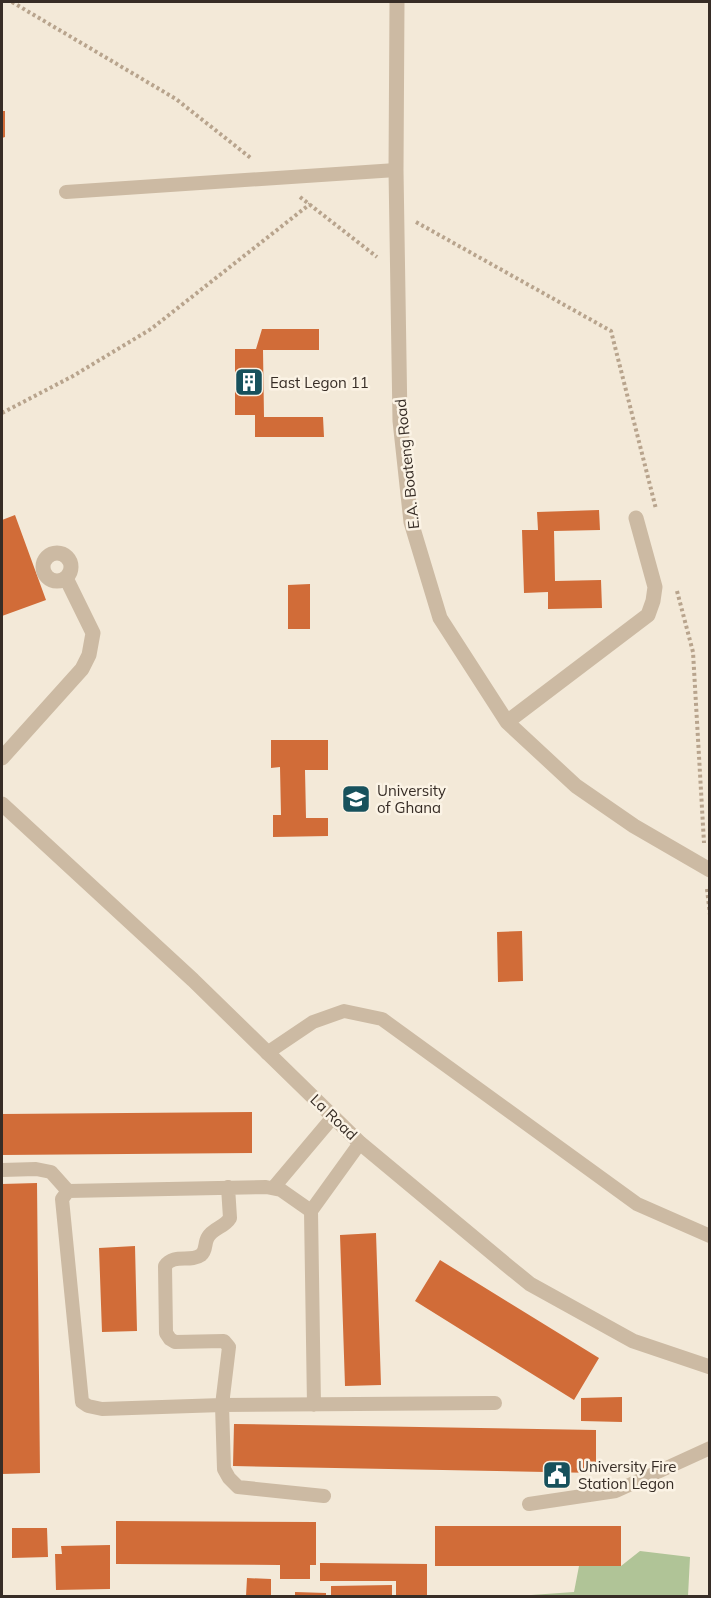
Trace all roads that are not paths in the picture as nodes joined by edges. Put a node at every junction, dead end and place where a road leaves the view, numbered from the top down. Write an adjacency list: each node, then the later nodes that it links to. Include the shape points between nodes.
1 (397, 2): 2 (street, E.A. Boateng Road)
2 (396, 170): 3 (lane); 6 (street, E.A. Boateng Road, via 400,421 411,522 440,618)
3 (66, 192)
4 (636, 518): 6 (street, via 655,587 648,615)
5 (66, 578): 7 (street, via 93,633 89,655 82,669)
6 (507, 722): 9 (street, E.A. Boateng Road, via 576,786)
7 (2, 758)
8 (2, 804): 10 (street, La Road)
9 (707, 870)
10 (267, 1053): 11 (street, La Road); 18 (lane, via 313,1023 344,1011 382,1019 637,1204)
11 (333, 1117): 12 (street, La Road); 15 (lane)
12 (360, 1143): 17 (lane); 19 (street, La Road, via 530,1284 633,1341)
13 (2, 1170): 16 (lane, via 51,1172)
14 (228, 1187): 15 (lane); 16 (lane); 21 (lane, via 228,1222 206,1239 199,1257 173,1259 165,1266 166,1333 170,1340 227,1344)
15 (274, 1187): 17 (lane)
16 (68, 1191): 21 (lane, via 62,1200 82,1402 102,1409)
17 (311, 1211): 22 (lane)
18 (710, 1236)
19 (710, 1366)
20 (495, 1403): 22 (lane)
21 (222, 1405): 22 (lane); 24 (lane, via 225,1468 238,1487)
22 (314, 1405)
23 (710, 1448): 25 (lane, via 616,1491)
24 (324, 1496)
25 (529, 1504)

